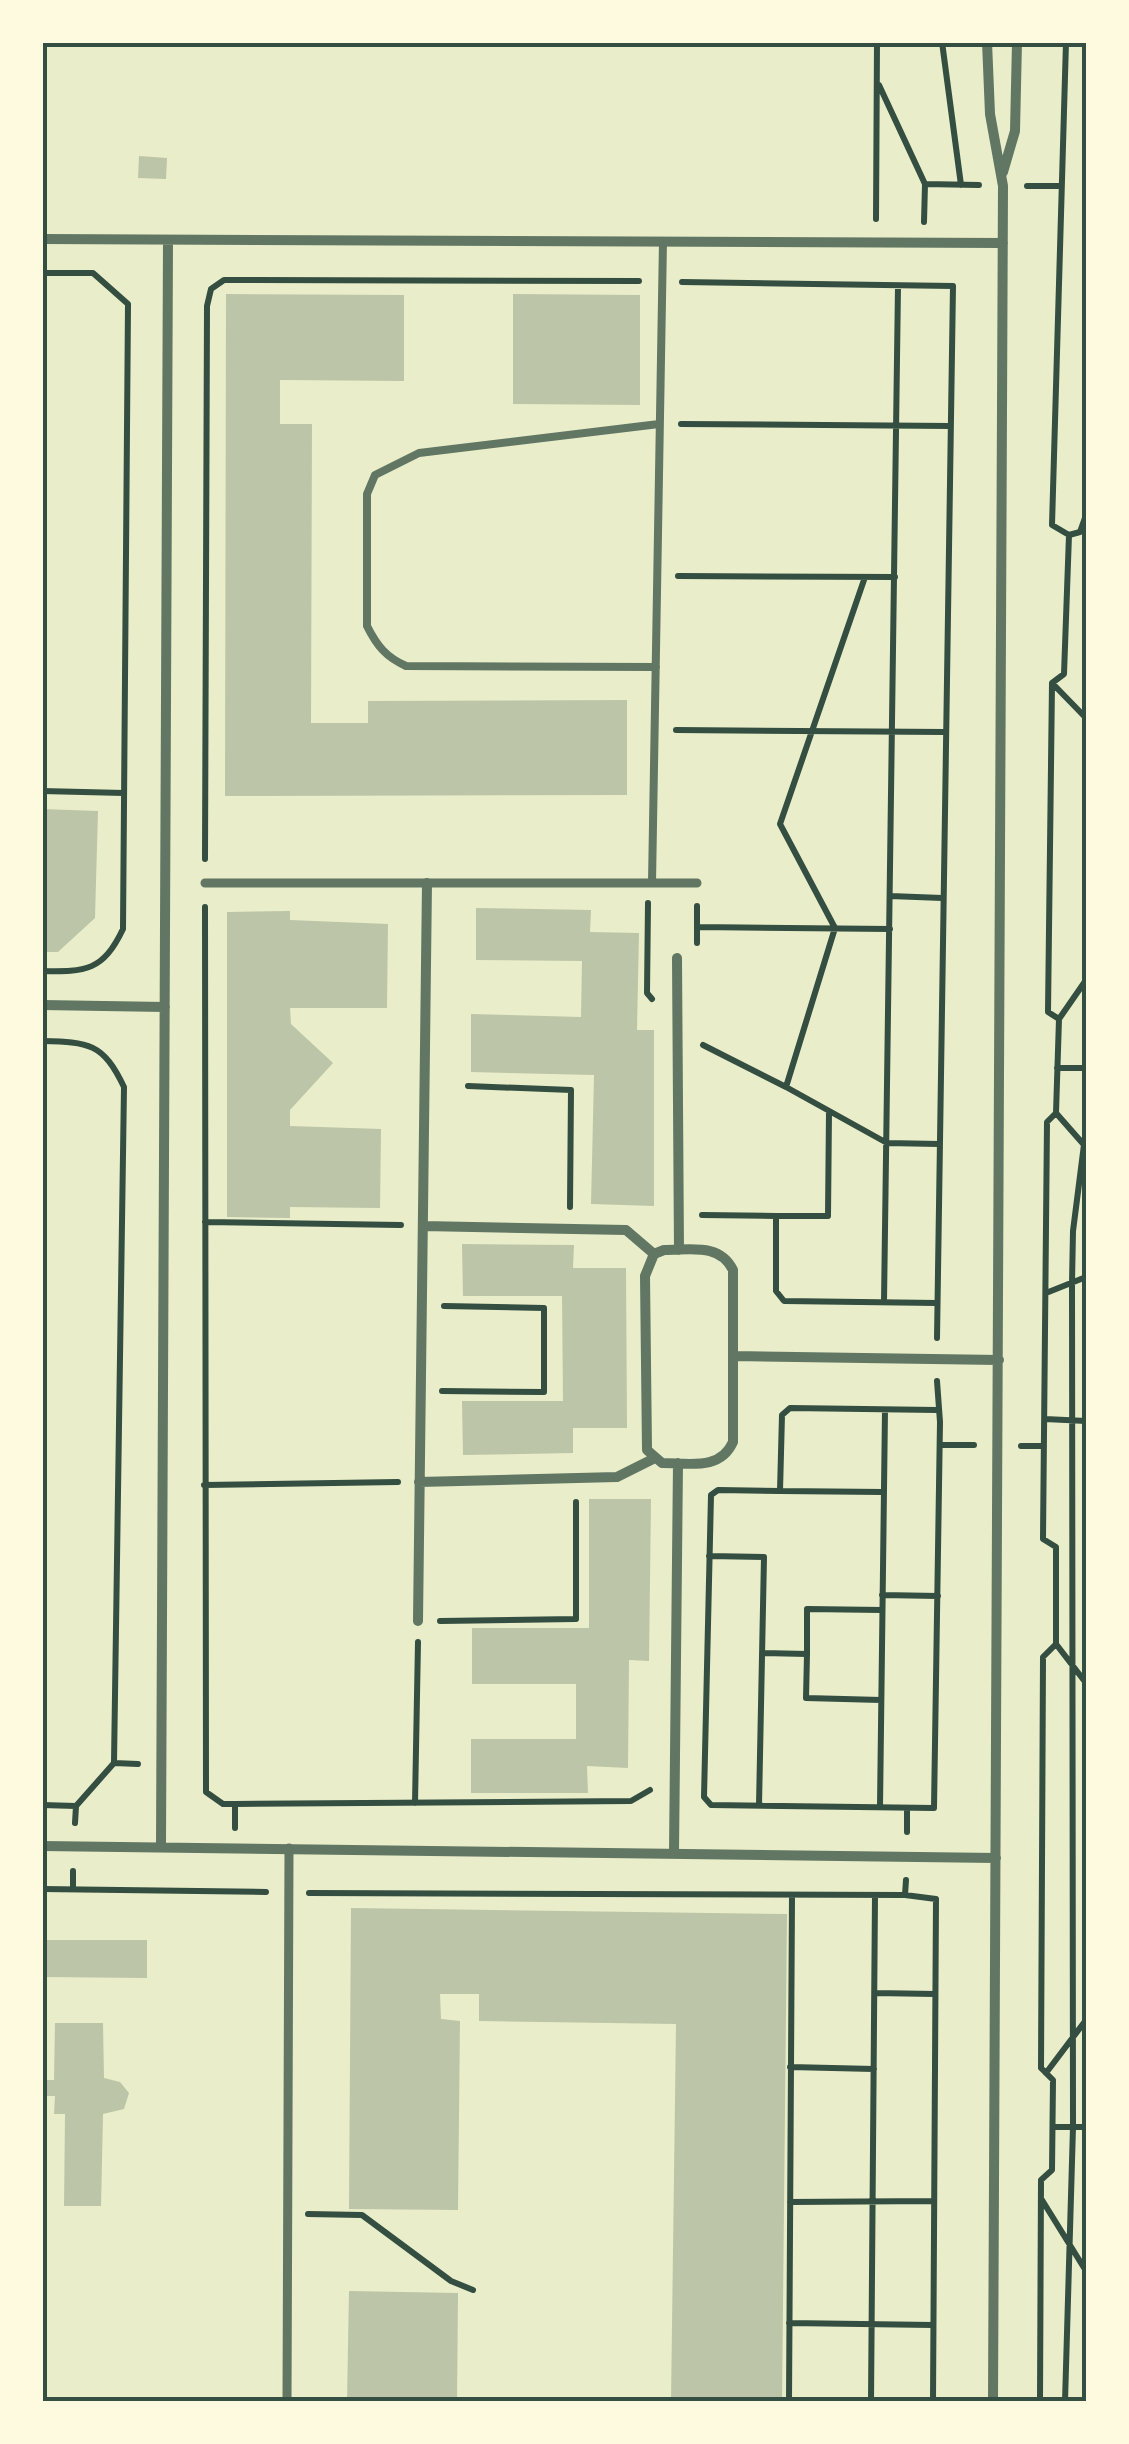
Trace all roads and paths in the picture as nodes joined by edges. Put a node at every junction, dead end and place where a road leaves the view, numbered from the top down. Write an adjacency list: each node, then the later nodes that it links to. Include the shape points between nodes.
1 (877, 42): 6 (path)
2 (942, 42): 9 (path)
3 (987, 42): 7 (street, via 990,114)
4 (1018, 42): 7 (street, via 1015,131)
5 (1066, 42): 11 (path)
6 (877, 80): 8 (path); 12 (path)
7 (1003, 172): 10 (street)
8 (925, 184): 9 (path); 16 (path)
9 (960, 185): 10 (path)
10 (1003, 186): 11 (path); 17 (street)
11 (1061, 186): 26 (path, via 1052,525)
12 (876, 220)
13 (42, 239): 14 (street)
14 (168, 240): 15 (street); 52 (street)
15 (663, 241): 16 (street); 19 (lane)
16 (924, 242): 17 (street); 21 (path)
17 (1003, 243): 81 (street)
18 (42, 272): 38 (path, via 93,273 128,304)
19 (662, 282): 20 (path); 22 (lane); 39 (path, via 224,280 210,289)
20 (898, 286): 21 (path); 23 (path)
21 (924, 286): 24 (path, via 952,286)
22 (659, 424): 23 (path); 27 (lane); 30 (lane, via 420,453 375,475 367,494 367,626 391,659 406,666)
23 (897, 426): 24 (path); 29 (path)
24 (950, 426): 36 (path)
25 (1086, 515): 26 (path, via 1080,532)
26 (1069, 535): 31 (path, via 1064,674)
27 (657, 576): 28 (path); 30 (lane)
28 (865, 577): 29 (path); 34 (path)
29 (895, 578): 35 (path)
30 (656, 667): 33 (lane)
31 (1052, 683): 32 (path); 53 (path, via 1048,1012)
32 (1086, 718)
33 (655, 730): 34 (path); 40 (lane)
34 (815, 730): 35 (path); 46 (path, via 780,824)
35 (892, 731): 36 (path); 43 (path)
36 (945, 732): 44 (path)
37 (42, 791): 38 (path)
38 (124, 793): 49 (path, via 123,929 114,949 85,972)
39 (206, 883): 42 (street); 69 (path)
40 (652, 883): 41 (street); 42 (street)
41 (697, 883)
42 (427, 884): 70 (street)
43 (890, 896): 44 (path); 47 (path)
44 (942, 898): 64 (path)
45 (697, 928): 46 (path)
46 (835, 928): 47 (path); 59 (path)
47 (890, 928): 63 (path)
48 (677, 958): 66 (street)
49 (42, 971)
50 (1086, 980): 53 (path)
51 (42, 1006): 52 (street)
52 (165, 1007): 113 (street)
53 (1058, 1020): 56 (path)
54 (42, 1041): 108 (path, via 98,1048 124,1087 114,1764 76,1806)
55 (697, 1042): 59 (path)
56 (1057, 1068): 57 (path); 61 (path)
57 (1086, 1068)
58 (468, 1086): 68 (path, via 572,1090)
59 (786, 1087): 60 (path)
60 (829, 1112): 63 (path); 67 (path, via 828,1216)
61 (1056, 1114): 65 (path); 75 (path, via 1047,1122)
62 (1086, 1129): 65 (path)
63 (888, 1142): 64 (path); 76 (path)
64 (939, 1144): 77 (path)
65 (1085, 1146): 74 (path)
66 (678, 1194): 67 (path, via 698,1194 702,1215); 71 (street)
67 (776, 1216): 76 (path, via 778,1298)
68 (570, 1218)
69 (204, 1222): 70 (path); 91 (path)
70 (423, 1226): 72 (street, via 626,1230); 78 (street)
71 (679, 1250): 72 (street); 79 (street, via 715,1250 734,1270)
72 (654, 1254): 88 (street, via 645,1276 644,1440)
73 (1086, 1278): 74 (path)
74 (1072, 1283): 75 (path); 86 (path)
75 (1046, 1293): 85 (path)
76 (884, 1302): 77 (path)
77 (937, 1304): 80 (path)
78 (422, 1306): 82 (street); 82 (path, via 544,1308 544,1392)
79 (734, 1356): 80 (street); 89 (street, via 728,1455 715,1464)
80 (937, 1359): 81 (street); 84 (path)
81 (999, 1360): 117 (street)
82 (420, 1390): 90 (street)
83 (884, 1410): 84 (path); 92 (path, via 786,1410); 94 (path)
84 (937, 1410): 97 (path)
85 (1045, 1419): 86 (path); 100 (path, via 1043,1539 1056,1548)
86 (1071, 1420): 87 (path); 103 (path)
87 (1086, 1421)
88 (653, 1459): 89 (street); 90 (street, via 616,1478)
89 (678, 1463): 115 (street)
90 (420, 1482): 91 (path); 99 (street)
91 (204, 1485): 107 (path, via 206,1792 222,1804)
92 (780, 1491): 94 (path); 95 (path, via 711,1494)
93 (576, 1492): 99 (path, via 576,1618)
94 (883, 1492): 96 (path)
95 (709, 1556): 101 (path, via 764,1557); 109 (path, via 704,1798 711,1805)
96 (882, 1595): 97 (path); 98 (path)
97 (938, 1596): 111 (path, via 934,1808)
98 (882, 1610): 102 (path, via 807,1608); 105 (path)
99 (418, 1621): 107 (path)
100 (1056, 1644): 103 (path); 129 (path, via 1044,1657 1040,2068)
101 (763, 1653): 102 (path); 109 (path)
102 (806, 1654): 105 (path, via 806,1698)
103 (1075, 1668): 104 (path); 126 (path)
104 (1086, 1683)
105 (881, 1700): 110 (path)
106 (654, 1782): 107 (path, via 630,1801)
107 (416, 1803)
108 (42, 1806)
109 (759, 1806): 110 (path)
110 (880, 1807): 111 (path)
111 (907, 1808): 116 (path)
112 (42, 1846): 113 (street)
113 (161, 1847): 114 (street)
114 (288, 1848): 115 (street); 119 (street)
115 (674, 1853): 116 (street)
116 (907, 1856): 117 (street); 120 (path)
117 (996, 1858): 148 (street)
118 (42, 1889): 119 (path)
119 (288, 1893): 122 (path); 137 (street)
120 (905, 1894): 121 (path); 124 (path, via 936,1899)
121 (875, 1896): 122 (path); 123 (path)
122 (792, 1897): 127 (path)
123 (874, 1993): 124 (path); 128 (path)
124 (935, 1994): 136 (path)
125 (1086, 2020): 126 (path)
126 (1072, 2040): 129 (path); 131 (path)
127 (790, 2066): 128 (path); 134 (path)
128 (874, 2069): 135 (path)
129 (1046, 2073): 130 (path, via 1053,2080)
130 (1053, 2127): 131 (path); 133 (path, via 1052,2170 1041,2180)
131 (1073, 2127): 132 (path); 138 (path)
132 (1086, 2127)
133 (1041, 2199): 138 (path); 149 (path)
134 (790, 2202): 135 (path); 141 (path)
135 (873, 2202): 136 (path); 142 (path)
136 (934, 2202): 143 (path)
137 (288, 2213): 140 (path, via 362,2215); 144 (street)
138 (1070, 2245): 139 (path); 150 (path)
139 (1086, 2271)
140 (473, 2290)
141 (789, 2323): 142 (path); 145 (path)
142 (872, 2324): 143 (path); 146 (path)
143 (933, 2325): 147 (path)
144 (287, 2402)
145 (788, 2402)
146 (871, 2402)
147 (933, 2402)
148 (993, 2402)
149 (1040, 2402)
150 (1065, 2402)

